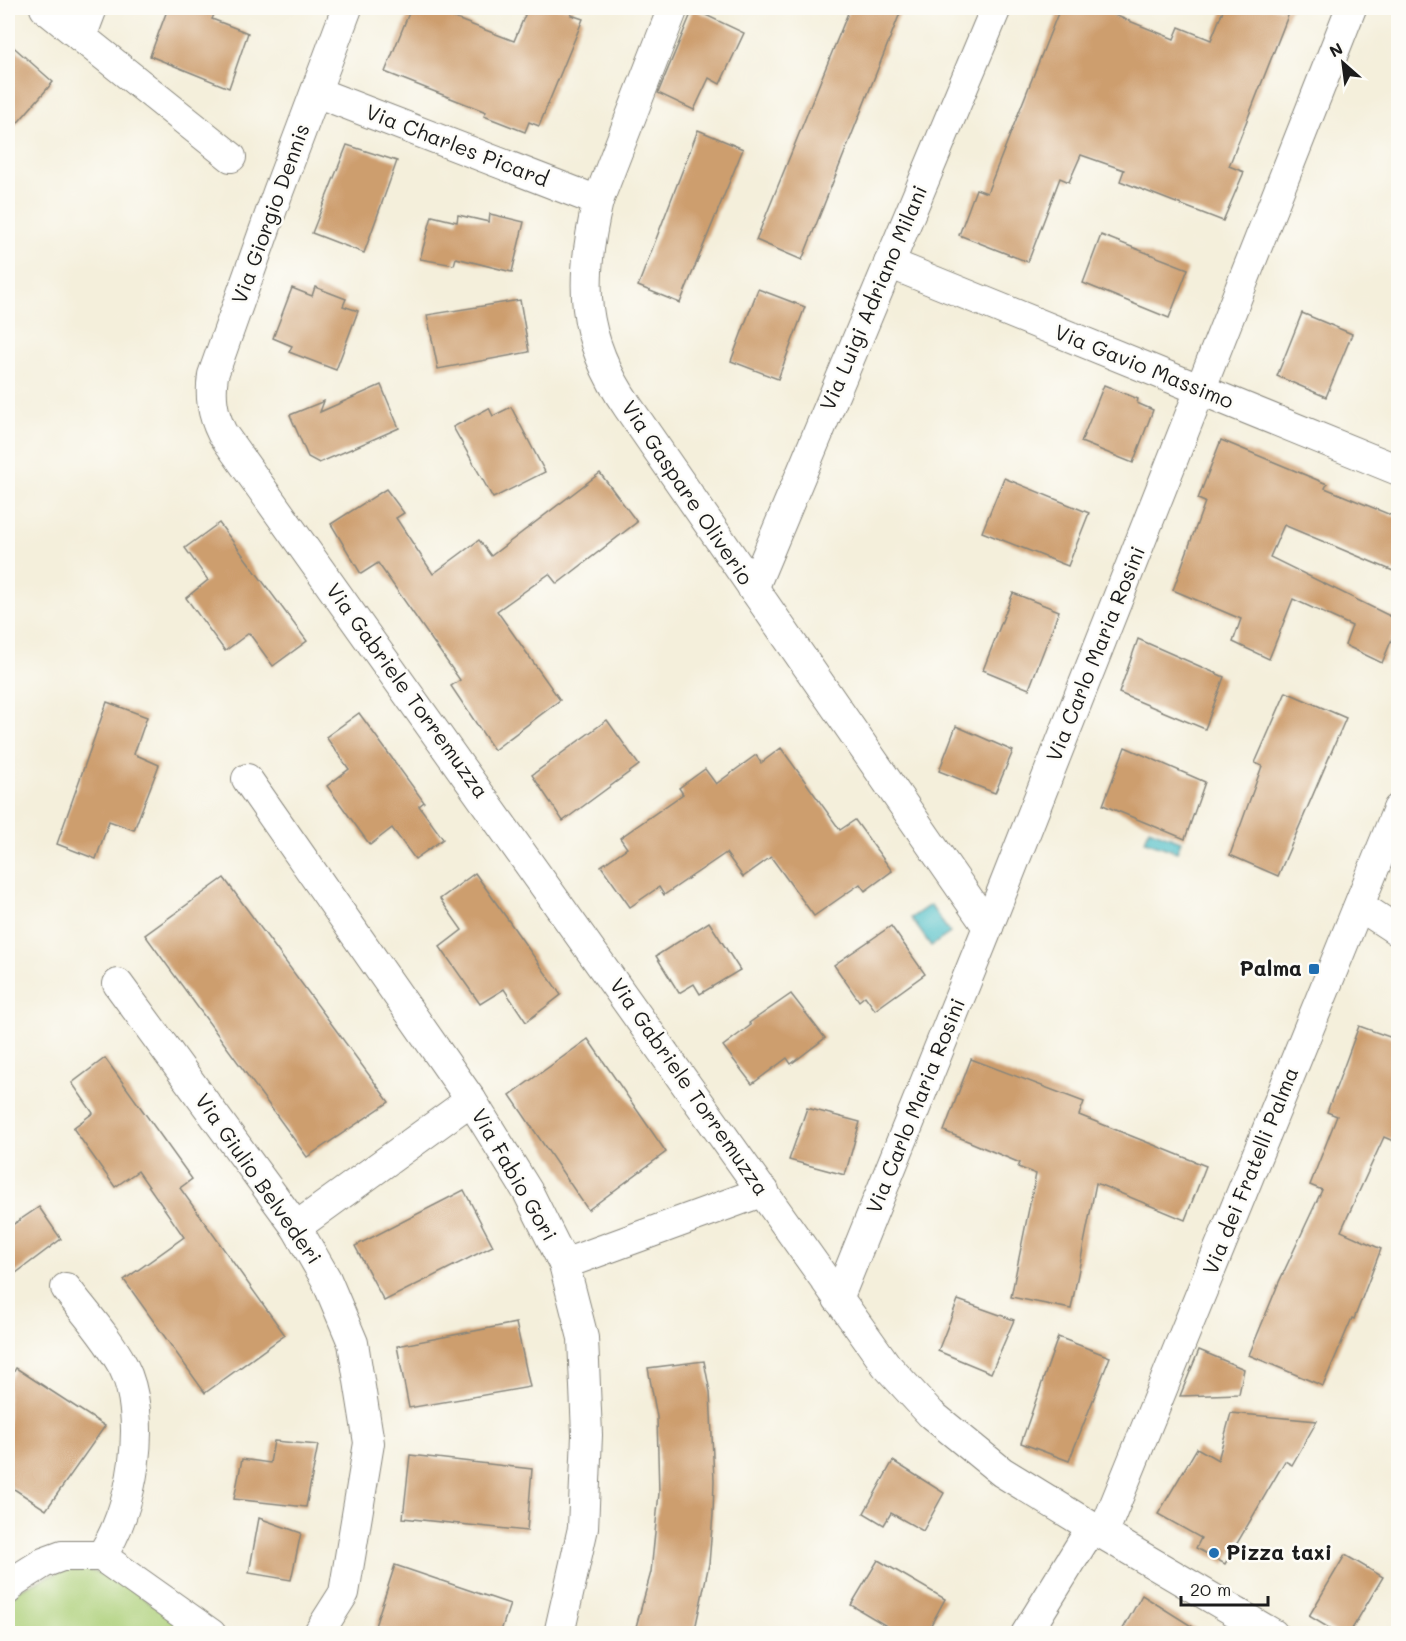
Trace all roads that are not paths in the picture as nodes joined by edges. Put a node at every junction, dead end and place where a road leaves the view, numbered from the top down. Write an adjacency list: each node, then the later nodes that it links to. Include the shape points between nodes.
1 (45, 8): 7 (street)
2 (92, 8): 7 (street)
3 (347, 8): 8 (street, Via Giorgio Dennis)
4 (673, 8): 10 (street, Via Gaspare Oliverio)
5 (996, 8): 11 (street, Via Luigi Adriano Milani)
6 (1351, 8): 12 (street, Via Carlo Maria Rosini)
7 (81, 37): 9 (street)
8 (316, 92): 10 (street, Via Charles Picard); 13 (street, Via Giorgio Dennis, via 213,375 211,399)
9 (231, 157)
10 (598, 201): 15 (street, Via Gaspare Oliverio, via 588,255 587,294 590,326 601,361 618,393)
11 (889, 263): 12 (street, Via Gavio Massimo); 15 (street, Via Luigi Adriano Milani)
12 (1200, 390): 14 (street, Via Gavio Massimo); 19 (street, Via Carlo Maria Rosini)
13 (217, 423): 23 (street, Via Gabriele Torremuzza)
14 (1398, 470)
15 (753, 589): 19 (street, Via Gaspare Oliverio)
16 (247, 779): 22 (street, Via Fabio Gori)
17 (1398, 809): 18 (street, Via dei Fratelli Palma)
18 (1360, 906): 20 (street); 28 (street, Via dei Fratelli Palma)
19 (988, 927): 27 (street, Via Carlo Maria Rosini)
20 (1398, 931)
21 (118, 984): 24 (street, Via Giulio Belvederi)
22 (471, 1100): 24 (street); 25 (street, Via Fabio Gori, via 528,1192)
23 (764, 1191): 25 (street); 27 (street, Via Gabriele Torremuzza)
24 (296, 1227): 32 (street, Via Giulio Belvederi, via 326,1279 353,1343 369,1443 344,1593)
25 (564, 1264): 33 (street, Via Fabio Gori, via 583,1338 587,1435 583,1528)
26 (66, 1288): 29 (street, via 120,1361 134,1402 132,1471 115,1535)
27 (838, 1299): 28 (street, Via Gabriele Torremuzza, via 886,1365 931,1414 1002,1472)
28 (1098, 1531): 34 (street, Via dei Fratelli Palma); 35 (street, Via Gabriele Torremuzza)
29 (101, 1556): 30 (street, via 62,1557 43,1563); 31 (street)
30 (8, 1589)
31 (211, 1634)
32 (318, 1634)
33 (559, 1634)
34 (1026, 1634)
35 (1273, 1634)

